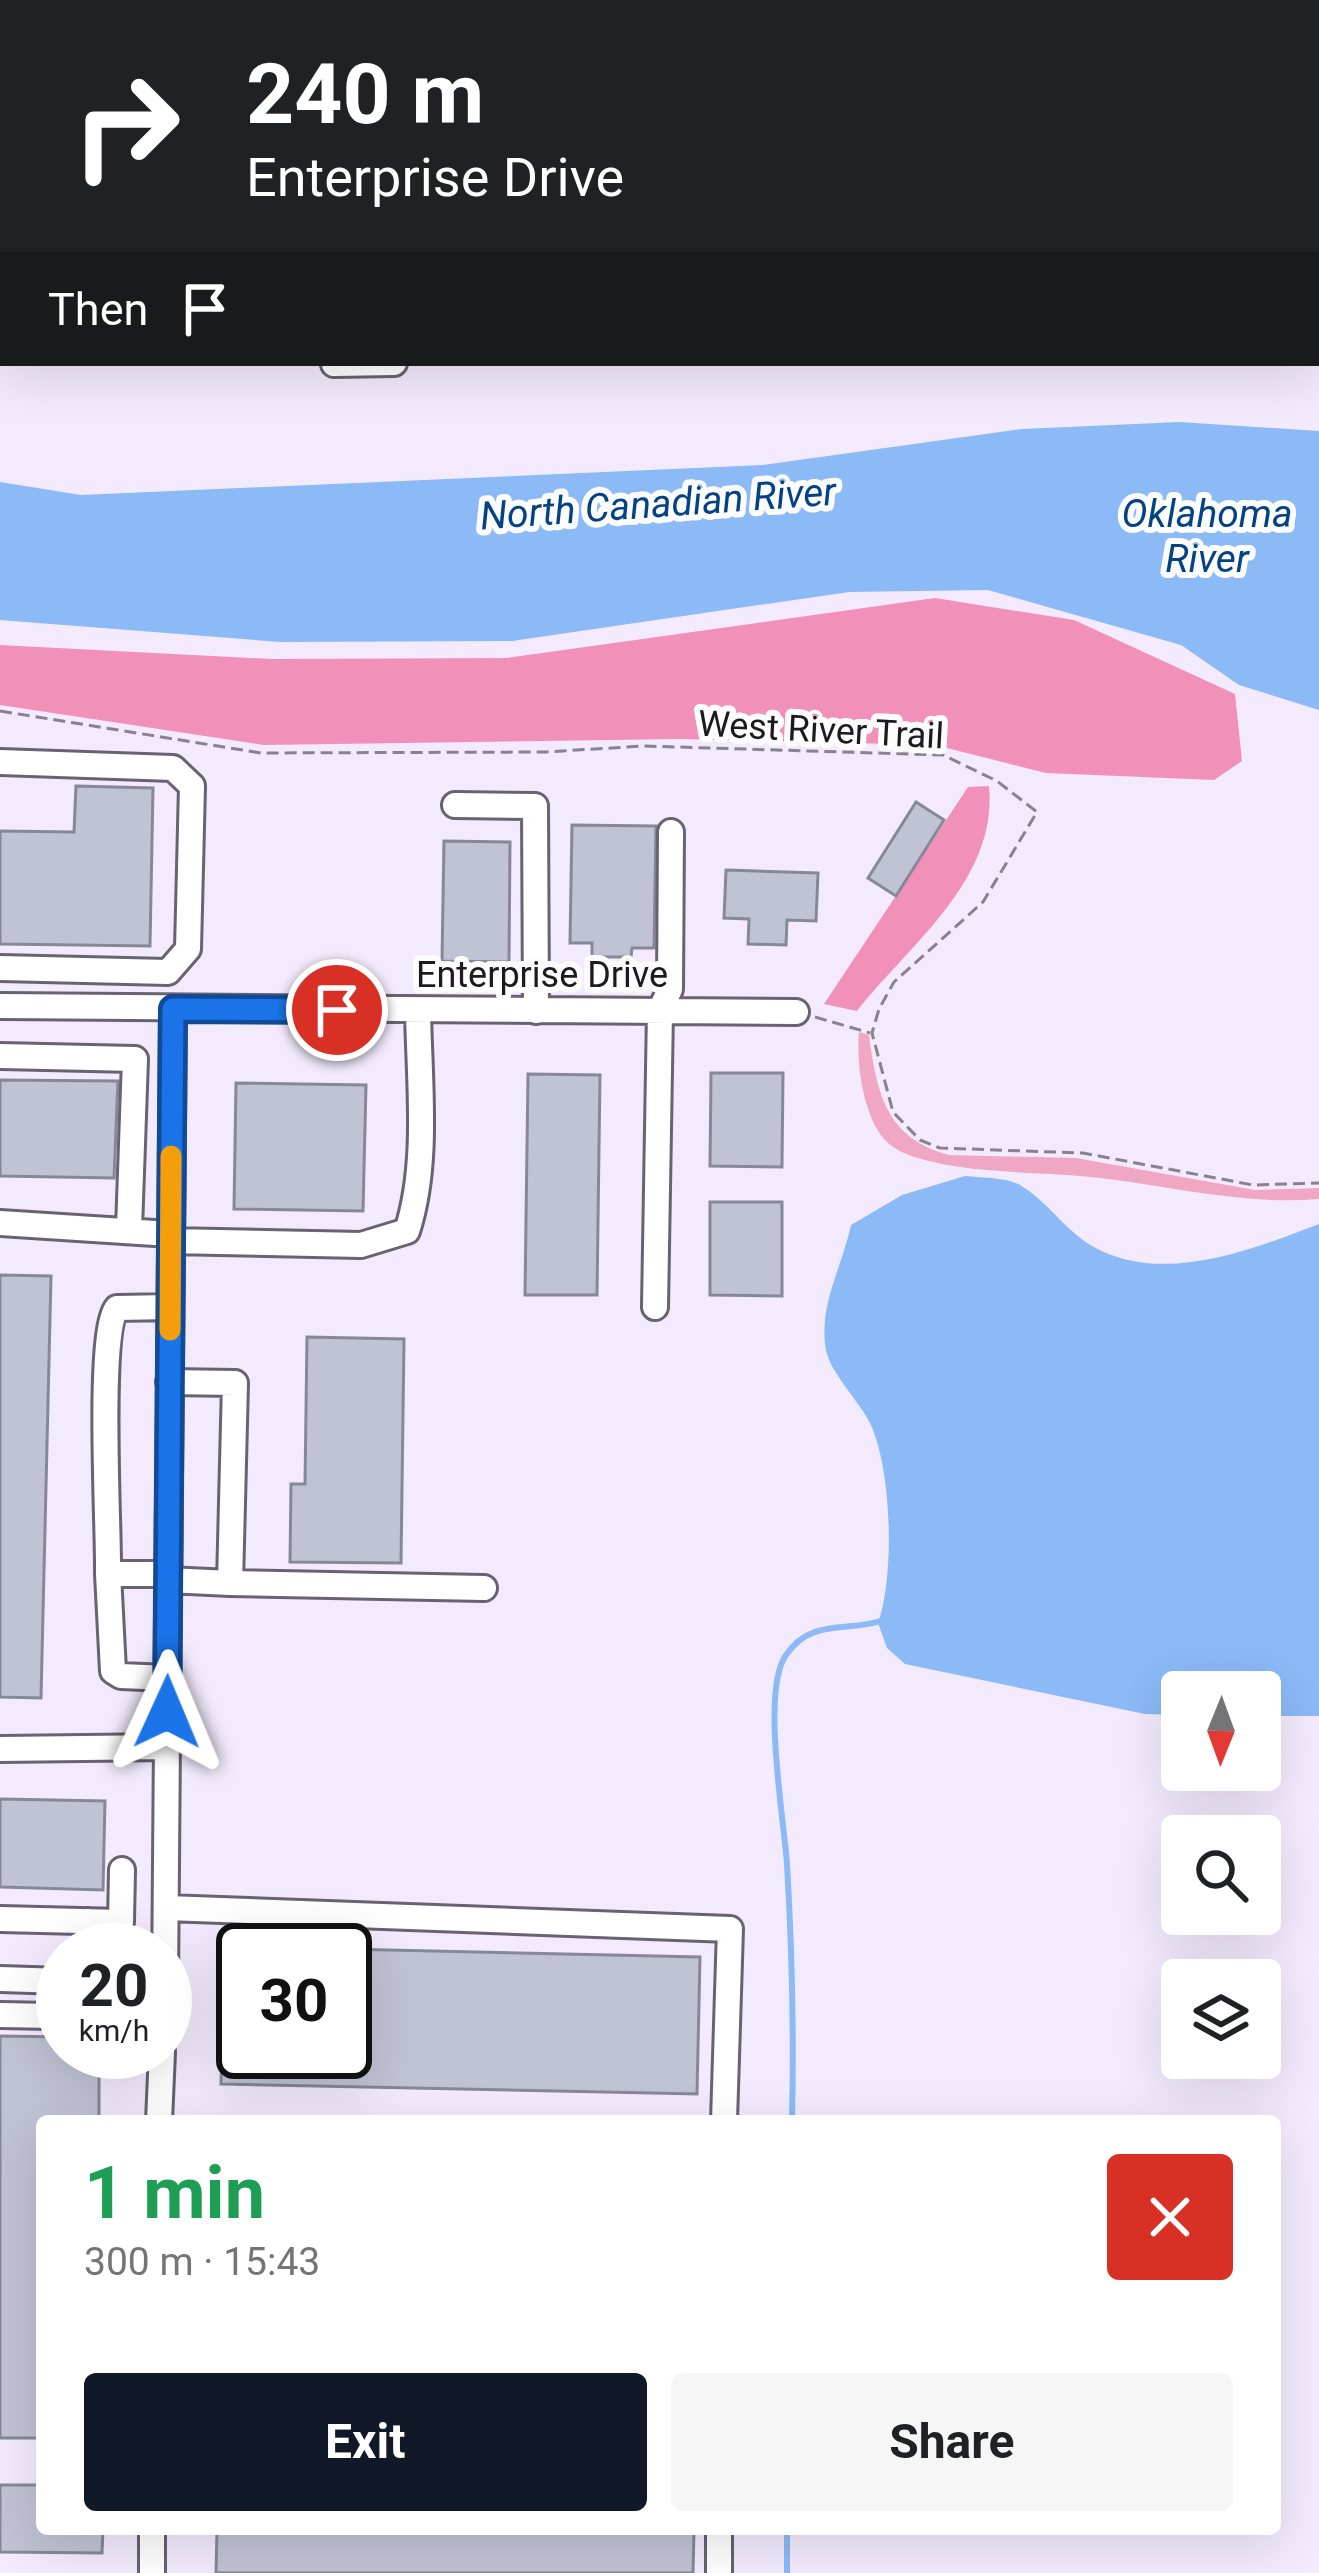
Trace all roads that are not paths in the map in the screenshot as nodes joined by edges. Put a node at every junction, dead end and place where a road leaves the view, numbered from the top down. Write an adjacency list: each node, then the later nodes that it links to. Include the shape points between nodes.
1 (0, 762): 5 (street, via 173,768 190,779 188,950)
2 (455, 806): 9 (street, via 535,806)
3 (671, 832): 10 (street, via 670,989)
4 (0, 968): 5 (street)
5 (168, 972): 7 (street)
6 (0, 1006): 7 (street, Enterprise Drive)
7 (170, 1009): 8 (street, Enterprise Drive); 15 (street)
8 (418, 1010): 9 (street, Enterprise Drive); 15 (street, via 419,1138 407,1231 362,1245)
9 (536, 1011): 10 (street, Enterprise Drive)
10 (660, 1011): 11 (street, Enterprise Drive); 17 (street)
11 (796, 1012)
12 (0, 1056): 14 (street, via 135,1059)
13 (0, 1222): 14 (street)
14 (129, 1229): 15 (street)
15 (170, 1238): 16 (street)
16 (170, 1306): 18 (street); 19 (street, via 117,1308 107,1319)
17 (655, 1307)
18 (170, 1382): 20 (street); 21 (street, via 235,1383)
19 (108, 1574): 20 (street); 23 (street, via 113,1671)
20 (168, 1577): 21 (street); 23 (street)
21 (230, 1583): 22 (street)
22 (484, 1588)
23 (167, 1678): 24 (street)
24 (167, 1747): 25 (street); 27 (street)
25 (0, 1749)
26 (122, 1870): 29 (street, via 121,1922)
27 (166, 1908): 30 (street); 37 (street, via 730,1929)
28 (0, 1918): 29 (street)
29 (88, 1921)
30 (166, 1923)
31 (0, 1979): 32 (street)
32 (36, 1980)
33 (0, 2015): 34 (street)
34 (36, 2016)
35 (161, 2079): 36 (street)
36 (159, 2115)
37 (724, 2115)
38 (152, 2535): 40 (street)
39 (719, 2535): 41 (street)
40 (152, 2573)
41 (719, 2573)

